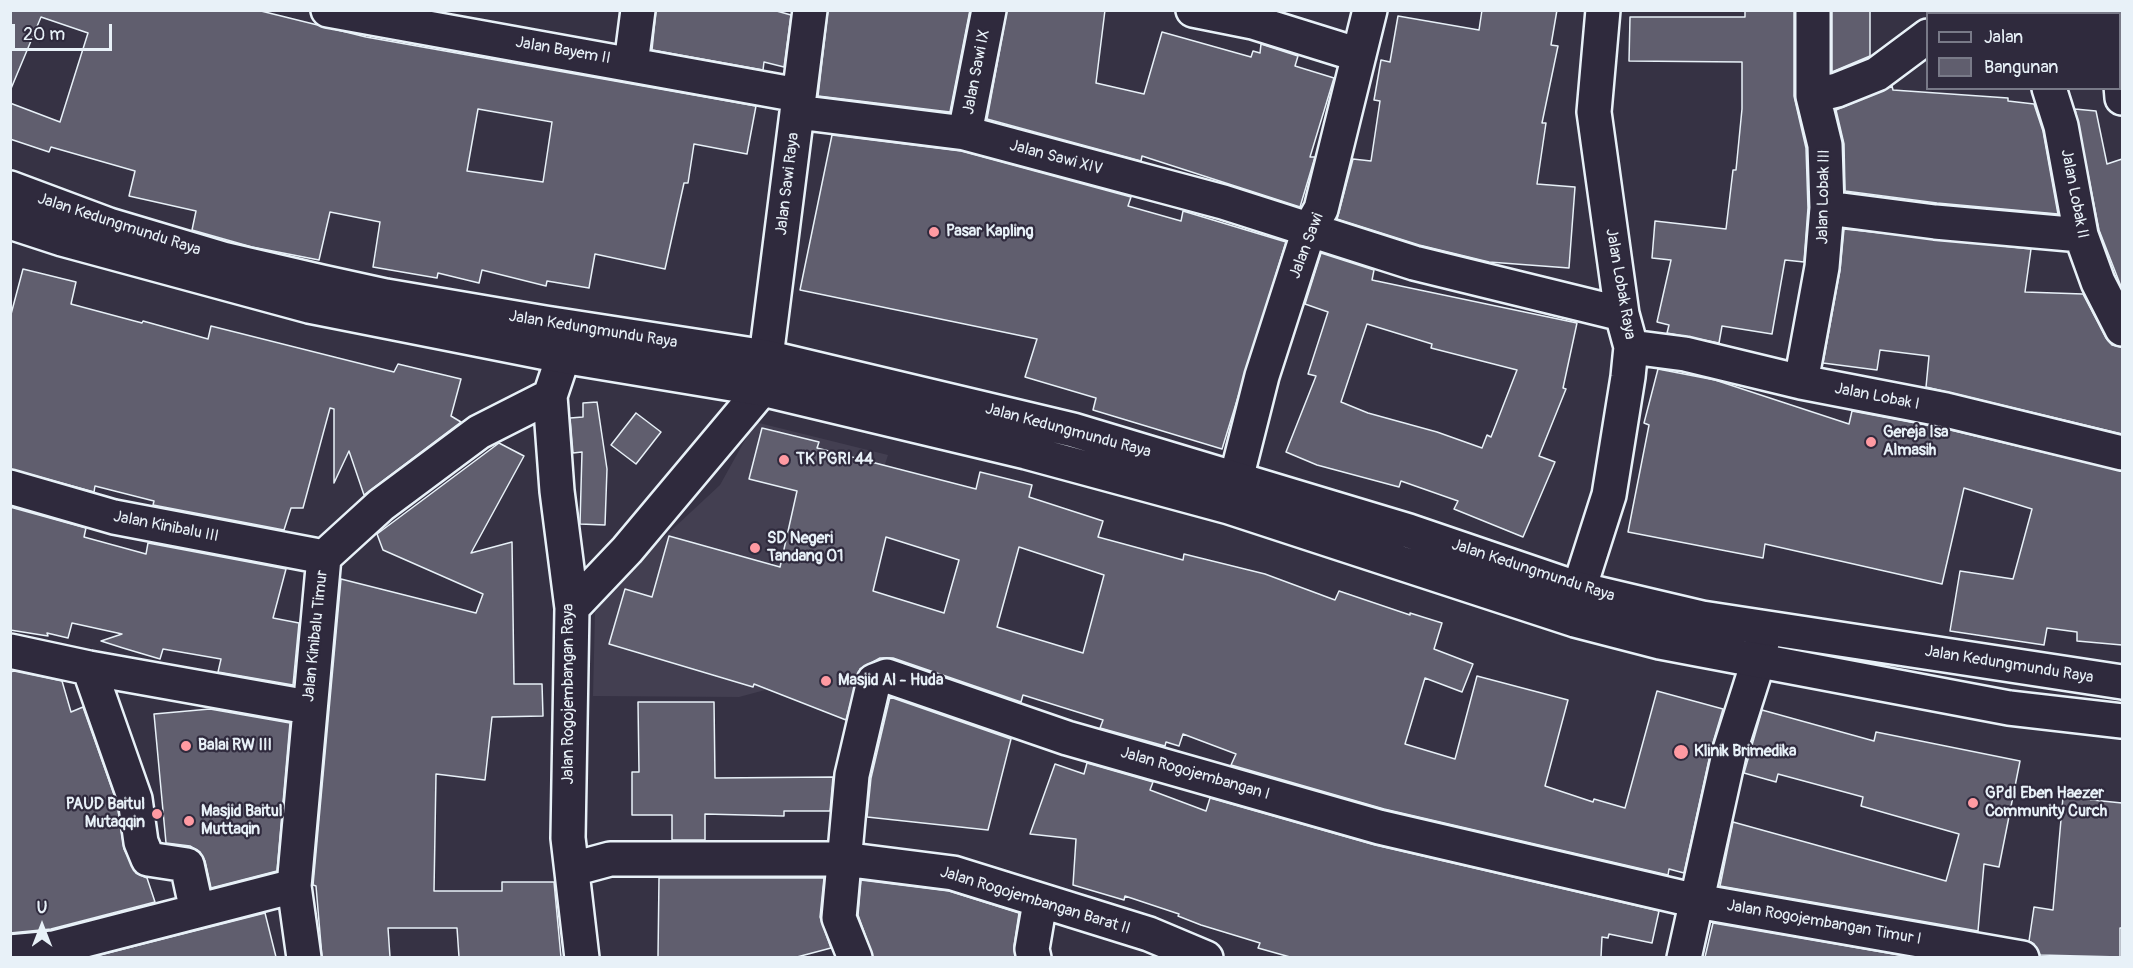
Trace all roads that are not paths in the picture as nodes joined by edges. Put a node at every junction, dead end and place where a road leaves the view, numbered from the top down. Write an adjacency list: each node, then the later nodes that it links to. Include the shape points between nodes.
1 (328, 10): 11 (street, Jalan Bayem II)
2 (638, 10): 11 (street)
3 (810, 10): 14 (street, Jalan Sawi Raya)
4 (989, 10): 15 (street, Jalan Sawi IX)
5 (1193, 10): 10 (street, via 1254,22)
6 (1370, 10): 10 (street, Jalan Sawi)
7 (1603, 10): 21 (street, Jalan Lobak Raya, via 1594,112)
8 (1813, 10): 13 (street, Jalan Lobak III)
9 (1926, 37): 13 (street, via 1877,74)
10 (1359, 55): 19 (street, Jalan Sawi, via 1321,209)
11 (631, 64): 14 (street, Jalan Bayem II)
12 (2050, 90): 20 (street, Jalan Lobak II, via 2061,126)
13 (1813, 96): 17 (street, Jalan Lobak III, via 1826,145)
14 (798, 104): 15 (street, Jalan Sawi XIV); 25 (street, Jalan Sawi Raya)
15 (965, 133): 19 (street, Jalan Sawi XIV, via 1222,202)
16 (10, 188): 23 (street, Jalan Kedungmundu Raya, via 109,225 223,259)
17 (1827, 208): 20 (street); 26 (street, Jalan Lobak III, via 1822,267)
18 (10, 222): 23 (street, Jalan Kedungmundu Raya, via 298,303)
19 (1309, 230): 21 (street, Jalan Sawi XIV, via 1414,262); 29 (street, Jalan Sawi, via 1262,376)
20 (2081, 236): 22 (street, Jalan Lobak II, via 2098,282)
21 (1622, 314): 24 (street, Jalan Lobak Raya)
22 (2122, 329)
23 (567, 342): 25 (street, Jalan Kedungmundu Raya); 27 (street)
24 (1631, 346): 26 (street, Jalan Lobak I, via 1685,354); 32 (street, Jalan Lobak Raya, via 1609,495)
25 (764, 373): 29 (street, Jalan Kedungmundu Raya, via 1073,430); 33 (street, via 627,550); 36 (street, Jalan Kedungmundu Raya, via 1026,452 1229,507 1575,620)
26 (1801, 382): 28 (street, Jalan Lobak I, via 1946,410)
27 (549, 396): 31 (street, Jalan Kinibalu Timur, via 479,432 381,505); 33 (street, Jalan Rogojembangan Raya)
28 (2122, 453)
29 (1236, 479): 32 (street, Jalan Kedungmundu Raya, via 1409,531)
30 (10, 487): 31 (street, Jalan Kinibalu III, via 114,517)
31 (324, 557): 39 (street, Jalan Kinibalu Timur)
32 (1579, 589): 34 (street, Jalan Kedungmundu Raya, via 1702,618)
33 (572, 608): 42 (street, Jalan Rogojembangan Raya, via 568,838)
34 (1765, 628): 36 (street); 38 (street, Jalan Kedungmundu Raya)
35 (10, 651): 37 (street)
36 (1758, 662): 40 (street, Jalan Kedungmundu Raya, via 2009,708); 44 (street, via 1730,750)
37 (89, 668): 39 (street); 46 (street, via 135,799 141,842 148,859 187,865)
38 (2122, 682)
39 (308, 707): 43 (street, Jalan Kinibalu Timur)
40 (2122, 722)
41 (843, 859): 42 (street, Jalan Rogojembangan Barat II, via 610,859); 44 (street, Jalan Rogojembangan I, via 852,775 874,681 887,676 1067,738 1379,827); 45 (street, Jalan Rogojembangan Barat II, via 953,873); 50 (street, via 839,918)
42 (573, 869): 49 (street, Jalan Rogojembangan Raya)
43 (294, 886): 46 (street); 48 (street, Jalan Kinibalu Timur)
44 (1697, 901): 53 (street); 54 (street, Jalan Rogojembangan Timur I)
45 (1040, 902): 51 (street); 52 (street, Jalan Rogojembangan Barat II, via 1149,934)
46 (197, 911): 47 (street, via 54,948)
47 (10, 952)
48 (304, 957)
49 (582, 957)
50 (855, 957)
51 (1034, 957)
52 (1206, 957)
53 (1684, 957)
54 (2022, 957)

